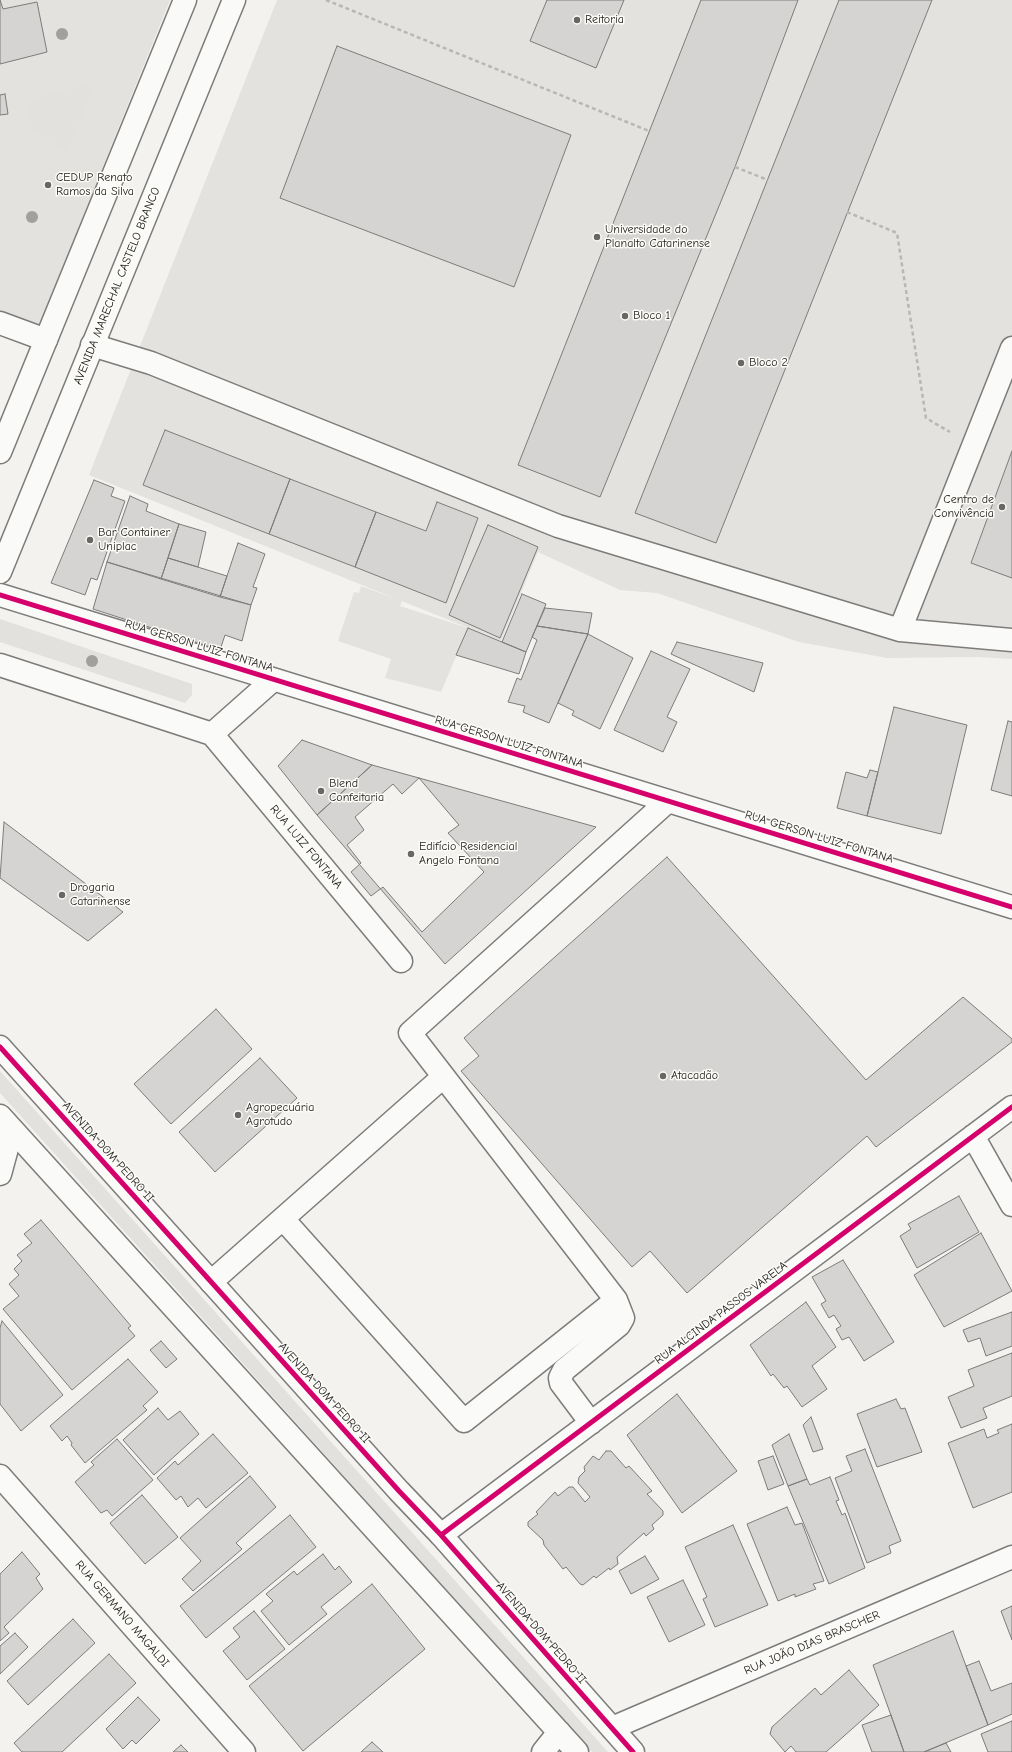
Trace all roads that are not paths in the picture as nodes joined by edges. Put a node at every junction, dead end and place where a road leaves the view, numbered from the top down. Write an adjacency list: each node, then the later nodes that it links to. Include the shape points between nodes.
1 (185, 0): 4 (street)
2 (234, 0): 5 (street, AVENIDA MARECHAL CASTELO BRANCO)
3 (0, 323): 4 (street)
4 (46, 340): 7 (street)
5 (92, 345): 8 (street, AVENIDA MARECHAL CASTELO BRANCO); 10 (street, via 151,363 558,526)
6 (1012, 348): 10 (street)
7 (0, 452)
8 (0, 572)
9 (0, 595): 13 (street, RUA GERSON LUIZ FONTANA)
10 (900, 630): 11 (street)
11 (1012, 640)
12 (0, 665): 14 (street)
13 (273, 680): 14 (street, RUA GERSON LUIZ FONTANA); 15 (street, RUA GERSON LUIZ FONTANA)
14 (212, 734): 17 (street, RUA LUIZ FONTANA)
15 (668, 801): 16 (street, RUA GERSON LUIZ FONTANA); 19 (street, via 410,1033)
16 (1012, 907)
17 (401, 961)
18 (0, 1047): 26 (street, AVENIDA DOM PEDRO II)
19 (443, 1077): 25 (street); 27 (street)
20 (1012, 1107): 22 (street, RUA ALCINDA PASSOS VARELA)
21 (6, 1123): 23 (street); 33 (street)
22 (973, 1136): 24 (street); 28 (street, RUA ALCINDA PASSOS VARELA)
23 (0, 1174)
24 (1012, 1205)
25 (283, 1219): 26 (street); 27 (street, via 464,1421)
26 (211, 1282): 30 (street, AVENIDA DOM PEDRO II)
27 (616, 1300): 28 (street, via 623,1318 619,1325 564,1370 560,1378 561,1383)
28 (591, 1423): 30 (street, RUA ALCINDA PASSOS VARELA)
29 (0, 1476): 34 (street, RUA GERMANO MAGALDI)
30 (441, 1535): 32 (street, AVENIDA DOM PEDRO II)
31 (1012, 1557): 32 (street, RUA JOÃO DIAS BRASCHER)
32 (612, 1728): 37 (street, AVENIDA DOM PEDRO II)
33 (559, 1732): 35 (street); 36 (street)
34 (244, 1752)
35 (543, 1752)
36 (577, 1752)
37 (634, 1752)

